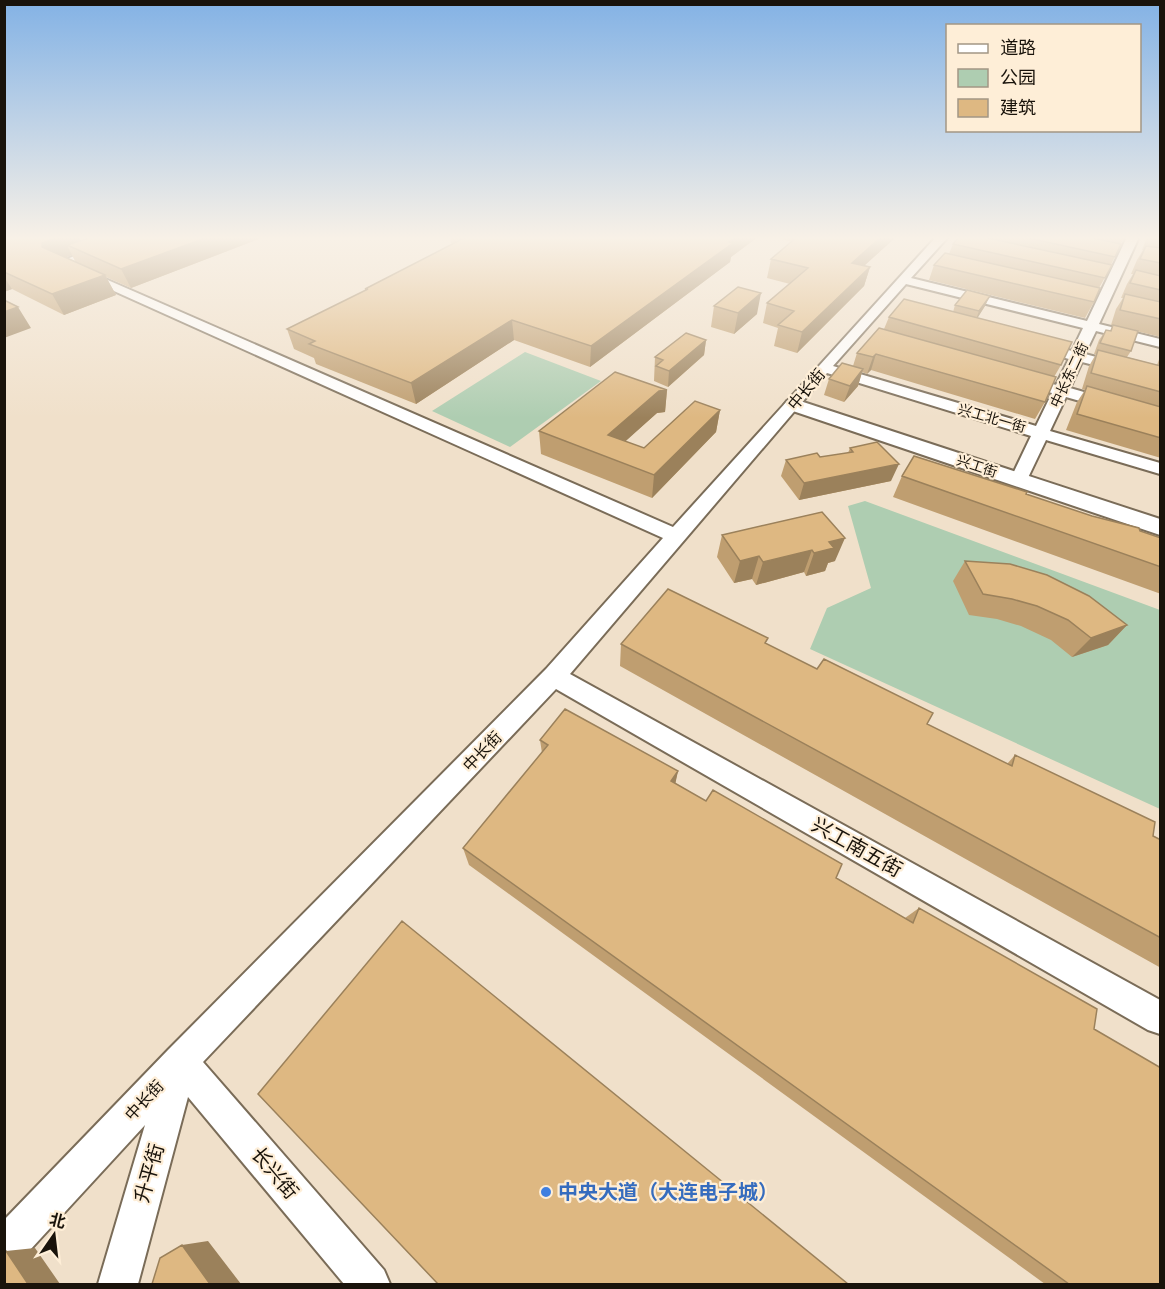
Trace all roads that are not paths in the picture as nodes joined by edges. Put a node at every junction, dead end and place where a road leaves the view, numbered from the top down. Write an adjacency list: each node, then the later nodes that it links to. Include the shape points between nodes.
1 (135, 297): 19 (street)
2 (892, 297): 9 (street, 中长街, via 861,334)
3 (974, 297): 5 (street)
4 (1105, 297): 5 (street, 中长东二街)
5 (1092, 326): 7 (street); 8 (street, 中长东二街)
6 (1023, 342): 8 (street)
7 (1161, 343)
8 (1078, 356): 11 (street); 12 (street, 中长东二街)
9 (824, 368): 13 (street, 中长街); 15 (street, 兴工北一街)
10 (1004, 375): 12 (street)
11 (1161, 378)
12 (1061, 391): 14 (street); 15 (street, 中长东二街)
13 (794, 405): 17 (main road, 兴工街); 19 (street, 中长街)
14 (1161, 419)
15 (1041, 433): 16 (street, 兴工北一街); 17 (street, 中长东二街)
16 (1161, 469)
17 (1019, 480): 18 (main road, 兴工街)
18 (1161, 527)
19 (677, 537): 20 (street, 中长街)
20 (554, 676): 21 (street, 兴工南五街); 22 (street, 中长街)
21 (1161, 1018)
22 (180, 1062): 23 (street, 中长街); 24 (street, 升平街); 25 (street, 长兴街)
23 (4, 1249)
24 (118, 1284)
25 (370, 1284)

